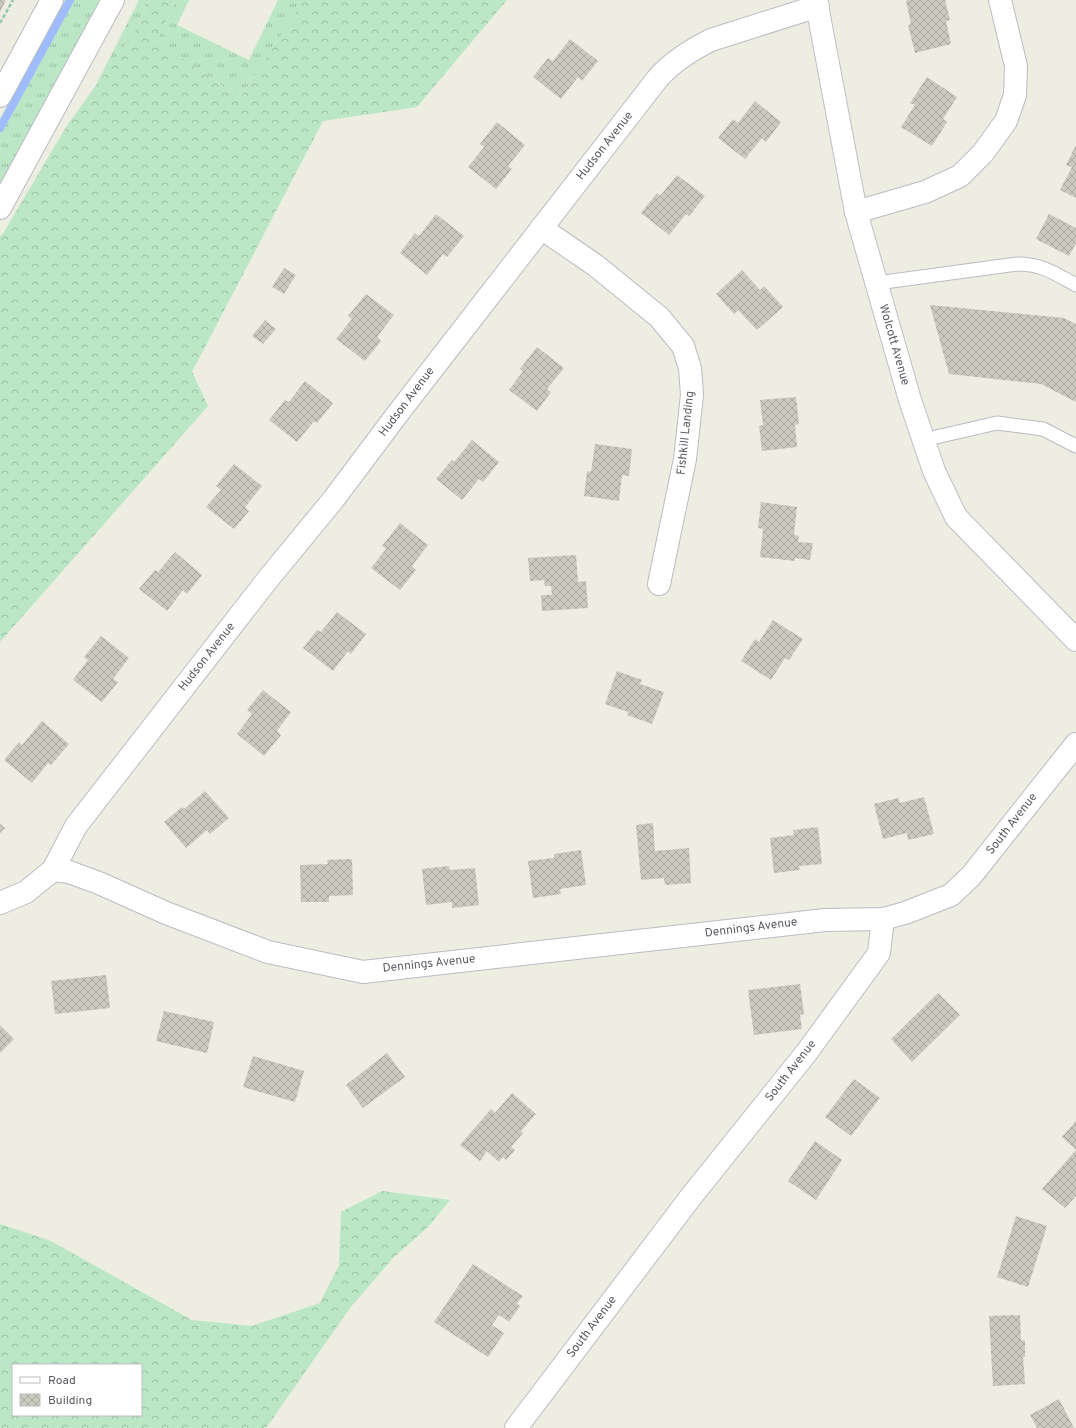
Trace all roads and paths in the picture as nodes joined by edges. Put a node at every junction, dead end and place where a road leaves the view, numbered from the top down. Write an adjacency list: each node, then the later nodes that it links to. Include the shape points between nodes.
1 (13, 0): 6 (path)
2 (52, 0): 7 (street)
3 (113, 0): 8 (street)
4 (1000, 0): 9 (street, via 1016,66 1015,96 1006,121 983,153 960,176 925,192)
5 (817, 3): 9 (street, Wolcott Avenue); 10 (street, Hudson Avenue, via 711,40 670,65)
6 (0, 23)
7 (0, 96)
8 (0, 208)
9 (856, 212): 11 (street, Wolcott Avenue)
10 (541, 228): 15 (street, Fishkill Landing, via 595,265 659,316 683,346 690,368 692,395 685,459); 18 (street, Hudson Avenue, via 333,500 263,585 76,826)
11 (877, 283): 12 (lane, via 1030,264 1044,267); 13 (street, Wolcott Avenue)
12 (1076, 285)
13 (923, 440): 14 (lane, via 997,423 1043,429); 16 (street, Wolcott Avenue, via 934,471 956,517)
14 (1076, 446)
15 (659, 584)
16 (1076, 640)
17 (1076, 744): 20 (street, South Avenue, via 972,876 951,895)
18 (53, 870): 19 (street, via 26,892); 20 (street, Dennings Avenue, via 69,872 268,952 363,972 825,920)
19 (0, 903)
20 (883, 919): 21 (street, South Avenue, via 880,953 807,1052 690,1198)
21 (516, 1428)

